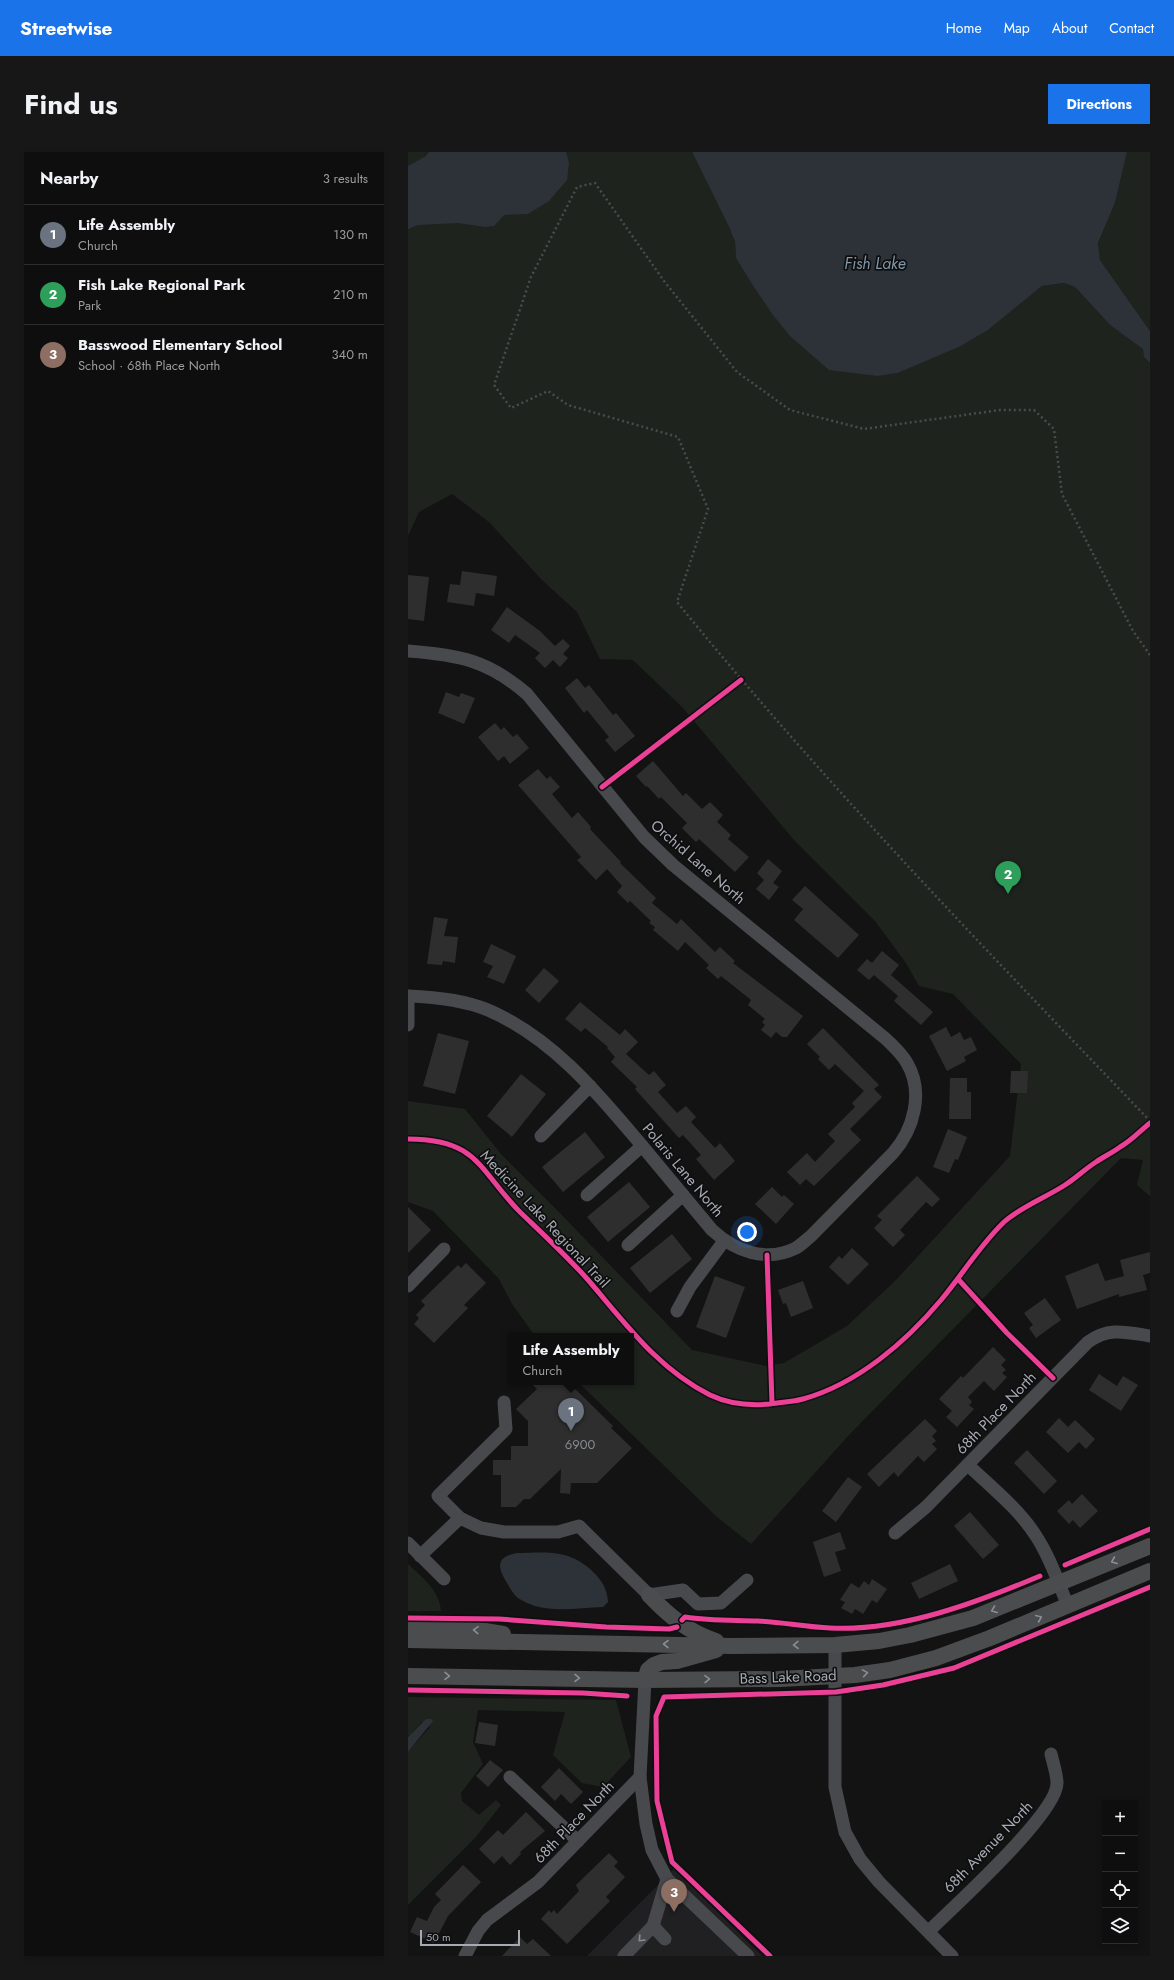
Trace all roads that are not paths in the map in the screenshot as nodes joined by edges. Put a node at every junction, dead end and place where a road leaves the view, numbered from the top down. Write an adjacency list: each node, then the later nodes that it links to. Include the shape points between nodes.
1 (408, 651): 5 (street, Orchid Lane North, via 455,656 476,662 510,679 527,694 644,838 901,1054 913,1076)
2 (408, 996): 3 (street); 4 (street, Polaris Lane North, via 463,1002 488,1010 540,1041)
3 (408, 1025)
4 (590, 1086): 6 (street); 7 (street, Polaris Lane North)
5 (915, 1094): 10 (street, Polaris Lane North, via 911,1126 903,1142 811,1236 796,1248 767,1254 742,1251)
6 (541, 1136)
7 (642, 1146): 8 (street); 9 (street, Polaris Lane North)
8 (587, 1195)
9 (683, 1195): 10 (street, Polaris Lane North); 11 (street)
10 (724, 1241): 14 (street, via 690,1287)
11 (628, 1245)
12 (444, 1249): 13 (street)
13 (408, 1286)
14 (677, 1311)
15 (1150, 1336): 17 (street, 68th Place North, via 1120,1331 1107,1332 1088,1342)
16 (504, 1402): 18 (street, via 506,1429 438,1496)
17 (968, 1465): 19 (street, 68th Place North, via 914,1519); 26 (street, via 1035,1534 1043,1546)
18 (460, 1518): 22 (street); 27 (street, via 481,1528 504,1532 558,1532 579,1526)
19 (895, 1533)
20 (408, 1543): 22 (street)
21 (1150, 1546): 26 (main road, Bass Lake Road, one-way to 26)
22 (420, 1556): 24 (street)
23 (1150, 1571): 28 (main road, Bass Lake Road)
24 (444, 1579)
25 (747, 1580): 27 (street, via 721,1603 698,1604 683,1590)
26 (1059, 1584): 28 (street); 32 (main road, Bass Lake Road, one-way to 32, via 943,1628 879,1641)
27 (649, 1595): 33 (main road, via 679,1624 699,1635)
28 (1068, 1606): 35 (main road, Bass Lake Road, one-way to 28, via 890,1670 936,1658)
29 (408, 1629): 31 (main road, one-way to 29, via 479,1630)
30 (408, 1640): 31 (main road, Bass Lake Road)
31 (542, 1642): 33 (main road, Bass Lake Road, one-way to 31)
32 (835, 1645): 33 (main road, Bass Lake Road, one-way to 33); 35 (street)
33 (731, 1646): 36 (main road, via 654,1665 648,1670)
34 (408, 1676): 36 (main road, Bass Lake Road, one-way to 36)
35 (835, 1676): 36 (main road, Bass Lake Road, one-way to 35); 43 (street, via 835,1787 845,1832 878,1882)
36 (645, 1680): 39 (street)
37 (1051, 1754): 43 (street, 68th Avenue North, via 1058,1784 1046,1811 1024,1837)
38 (510, 1777): 40 (street)
39 (640, 1777): 40 (street, 68th Place North); 41 (street, via 652,1850)
40 (578, 1841): 46 (street, 68th Place North, via 538,1882 487,1920)
41 (667, 1879): 42 (street); 47 (street)
42 (653, 1926): 44 (street); 45 (street, one-way to 45)
43 (928, 1931): 48 (street)
44 (666, 1938)
45 (628, 1955)
46 (465, 1956)
47 (748, 1956)
48 (952, 1956)

